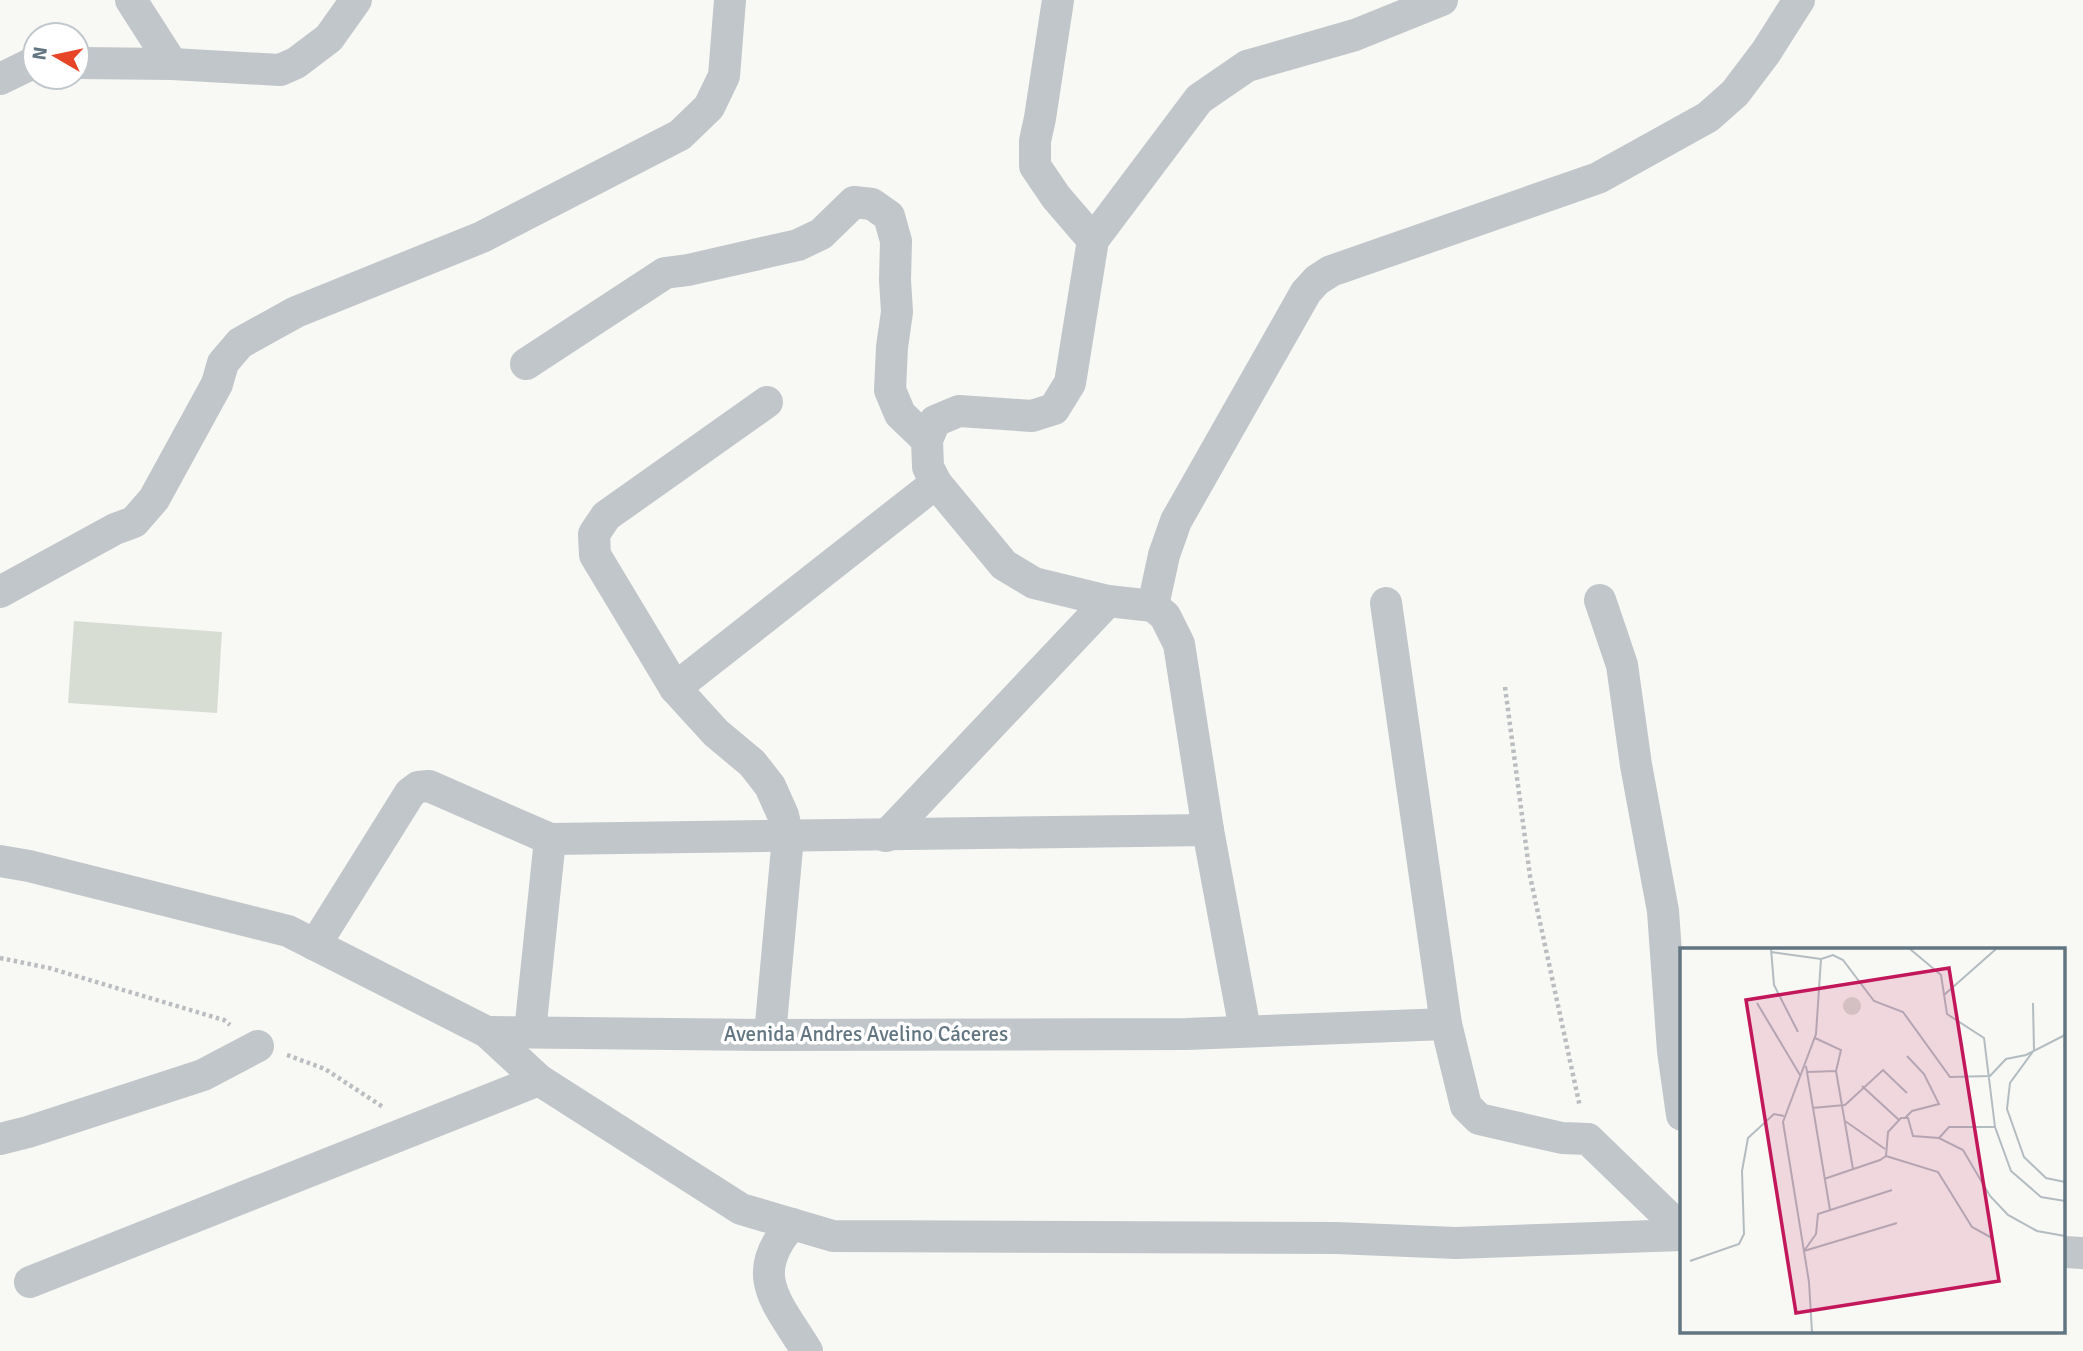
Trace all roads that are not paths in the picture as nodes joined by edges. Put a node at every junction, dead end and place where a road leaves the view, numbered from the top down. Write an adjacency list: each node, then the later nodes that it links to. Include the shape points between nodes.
1 (131, 0): 8 (street)
2 (356, 0): 8 (street, via 330,38 280,70)
3 (730, 0): 16 (street, via 724,76 709,107 680,135 482,237 296,312 240,343 223,363 217,384 154,499 134,522)
4 (1058, 0): 11 (street, via 1035,166)
5 (1442, 0): 11 (street, via 1355,35 1247,66 1209,92 1179,124)
6 (1800, 0): 20 (street, via 1735,93 1708,117 1598,178 1331,271 1317,280 1176,521)
7 (91, 63): 8 (street)
8 (172, 64)
9 (21, 69): 10 (street)
10 (0, 79)
11 (1093, 240): 14 (street, via 1070,383 1054,409 1032,416 959,411 935,421)
12 (526, 364): 14 (street, via 665,273 798,245 821,234 855,202 872,204 888,216 897,242 890,390 900,414)
13 (767, 402): 21 (street, via 606,516 594,534 595,555)
14 (927, 440): 15 (street, via 928,467)
15 (936, 483): 18 (street, via 1003,565 1034,583); 21 (street)
16 (0, 592)
17 (1600, 600): 35 (street, via 1622,665 1663,911)
18 (1108, 601): 20 (street); 23 (street)
19 (1386, 603): 28 (street)
20 (1153, 606): 22 (street, via 1165,616 1179,645)
21 (675, 688): 24 (street, via 770,786)
22 (1208, 830): 23 (street); 29 (street)
23 (886, 835): 24 (street)
24 (788, 837): 25 (street); 32 (street)
25 (550, 839): 27 (street, via 429,786 418,787); 31 (street)
26 (0, 861): 27 (street, via 288,931)
27 (315, 945): 30 (street)
28 (1446, 1024): 29 (street, Avenida Andres Avelino Cáceres); 38 (street, via 1466,1106 1479,1119 1562,1138 1588,1139)
29 (1245, 1030): 32 (street, Avenida Andres Avelino Cáceres)
30 (487, 1032): 31 (street, Avenida Andres Avelino Cáceres); 34 (street)
31 (530, 1032): 32 (street, Avenida Andres Avelino Cáceres)
32 (770, 1035)
33 (258, 1046): 36 (street, via 203,1075)
34 (540, 1080): 37 (street, via 741,1209); 40 (street)
35 (1680, 1101)
36 (0, 1139)
37 (792, 1224): 39 (street, via 832,1236 1323,1238 1456,1243); 41 (street, via 771,1254 769,1287)
38 (1680, 1230)
39 (1680, 1232)
40 (30, 1282)
41 (807, 1351)

